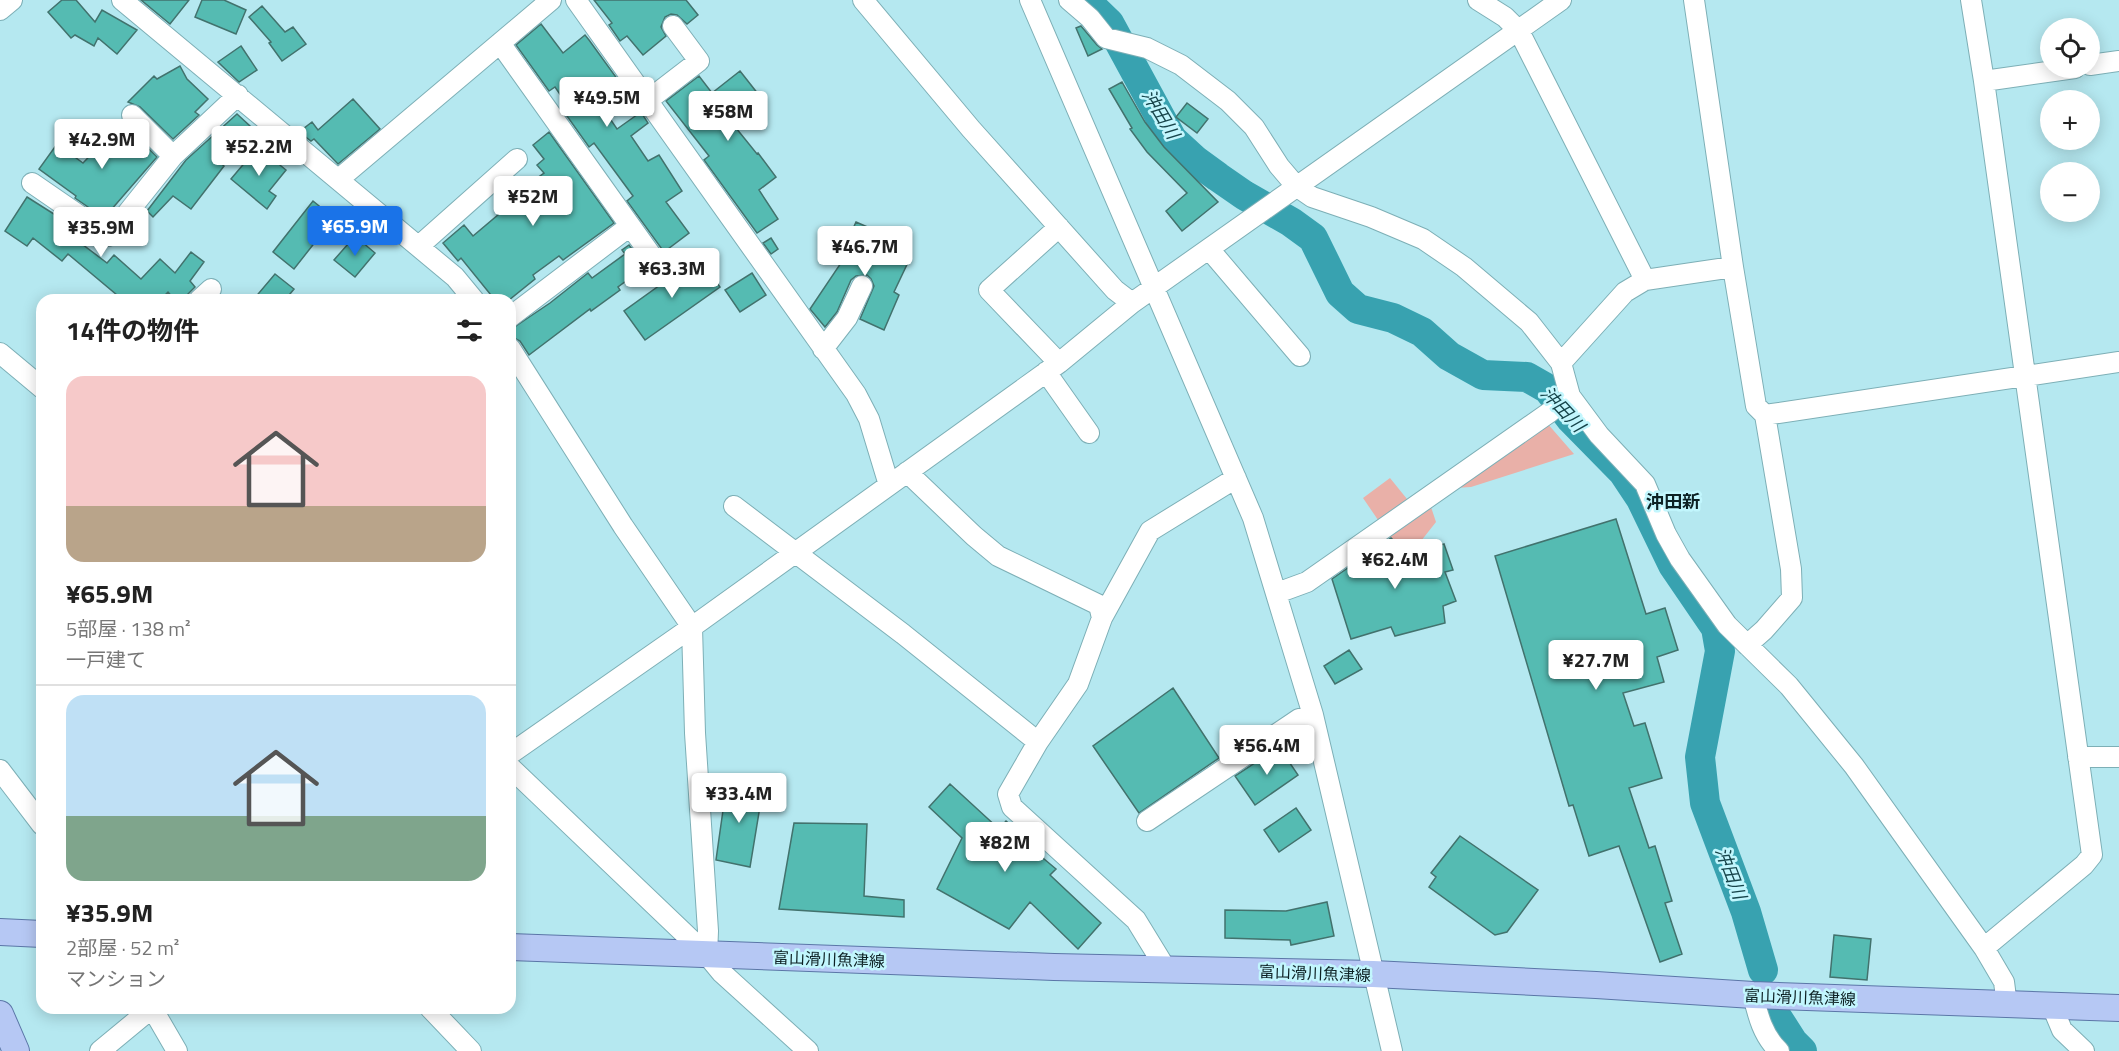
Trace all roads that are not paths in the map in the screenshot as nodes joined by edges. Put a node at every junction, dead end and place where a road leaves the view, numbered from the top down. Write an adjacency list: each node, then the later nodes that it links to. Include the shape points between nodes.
1 (12, 0): 12 (street)
2 (122, 0): 20 (street)
3 (551, 0): 15 (street)
4 (576, 0): 21 (street)
5 (863, 0): 29 (street)
6 (1030, 0): 36 (street)
7 (1069, 0): 27 (street, via 1106,38 1147,48 1228,101 1254,127)
8 (1478, 0): 14 (street)
9 (1561, 0): 14 (street)
10 (1694, 0): 33 (street)
11 (1971, 0): 19 (street)
12 (0, 10)
13 (673, 26): 21 (street, via 699,61)
14 (1519, 31): 27 (street); 34 (street)
15 (500, 43): 25 (street); 28 (street)
16 (2119, 61): 17 (street)
17 (2100, 64)
18 (2040, 73): 19 (street)
19 (1984, 81): 47 (street)
20 (238, 95): 23 (street); 25 (street)
21 (646, 101): 40 (street)
22 (132, 115): 23 (street)
23 (173, 156): 26 (street, via 109,236)
24 (517, 159): 30 (street)
25 (339, 178): 30 (street)
26 (32, 183)
27 (1296, 186): 31 (street); 45 (street, via 1312,197 1423,239 1464,267 1529,322)
28 (630, 226): 32 (street); 39 (street)
29 (1059, 227): 38 (street, via 1115,290); 46 (street, via 989,290)
30 (419, 246): 37 (street)
31 (1209, 249): 36 (street); 42 (street)
32 (656, 262)
33 (1733, 267): 34 (street); 50 (street, via 1756,406)
34 (1645, 280): 45 (street, via 1625,292)
35 (862, 286): 40 (street, via 847,318)
36 (1154, 288): 38 (street); 53 (street)
37 (469, 294)
38 (1132, 303): 46 (street)
39 (516, 312)
40 (823, 349): 54 (street, via 869,419)
41 (0, 353): 48 (street)
42 (1300, 356)
43 (516, 357): 59 (street)
44 (2119, 362): 47 (street)
45 (1561, 363): 49 (street)
46 (1053, 367): 51 (street); 52 (street)
47 (2024, 376): 50 (street); 64 (street)
48 (36, 383)
49 (1570, 396): 57 (street, via 1307,582); 60 (street, via 1599,435 1645,484 1680,559 1727,625)
50 (1765, 415): 60 (street, via 1791,569 1792,598)
51 (1089, 433)
52 (907, 472): 54 (street); 58 (street, via 998,556 1099,605)
53 (1236, 478): 57 (street); 58 (street, via 1150,531)
54 (889, 485): 56 (street)
55 (734, 506): 56 (street)
56 (796, 552): 59 (street); 62 (street)
57 (1277, 593): 61 (street)
58 (1102, 618): 62 (street, via 1078,684)
59 (692, 627): 63 (street); 74 (street)
60 (1747, 645): 73 (street, via 1789,686 1854,766)
61 (1313, 715): 69 (street, via 1299,719); 76 (street)
62 (1038, 742): 75 (street, via 1008,794 1012,807 1136,920)
63 (516, 750)
64 (2078, 757): 65 (street); 73 (street, via 2092,855)
65 (2119, 757)
66 (0, 770): 68 (street)
67 (516, 773): 74 (street)
68 (36, 816)
69 (1147, 821)
70 (0, 932): 71 (main road)
71 (36, 934)
72 (516, 948): 74 (main road, 富山滑川魚津線)
73 (1984, 948): 78 (street, via 2004,982)
74 (707, 955): 75 (main road, 富山滑川魚津線); 89 (street)
75 (1166, 969): 76 (main road, 富山滑川魚津線)
76 (1373, 975): 77 (main road, 富山滑川魚津線); 90 (street)
77 (1753, 995): 78 (main road, 富山滑川魚津線); 91 (street, via 1759,1021)
78 (2007, 1005): 79 (main road, 富山滑川魚津線)
79 (2052, 1006): 80 (main road, 富山滑川魚津線); 92 (street, via 2062,1030)
80 (2119, 1008)
81 (0, 1014): 85 (main road)
82 (145, 1014): 86 (street)
83 (155, 1014): 87 (street)
84 (436, 1014): 88 (street)
85 (16, 1051)
86 (100, 1051)
87 (177, 1051)
88 (471, 1051)
89 (807, 1051)
90 (1392, 1051)
91 (1779, 1051)
92 (2084, 1051)

